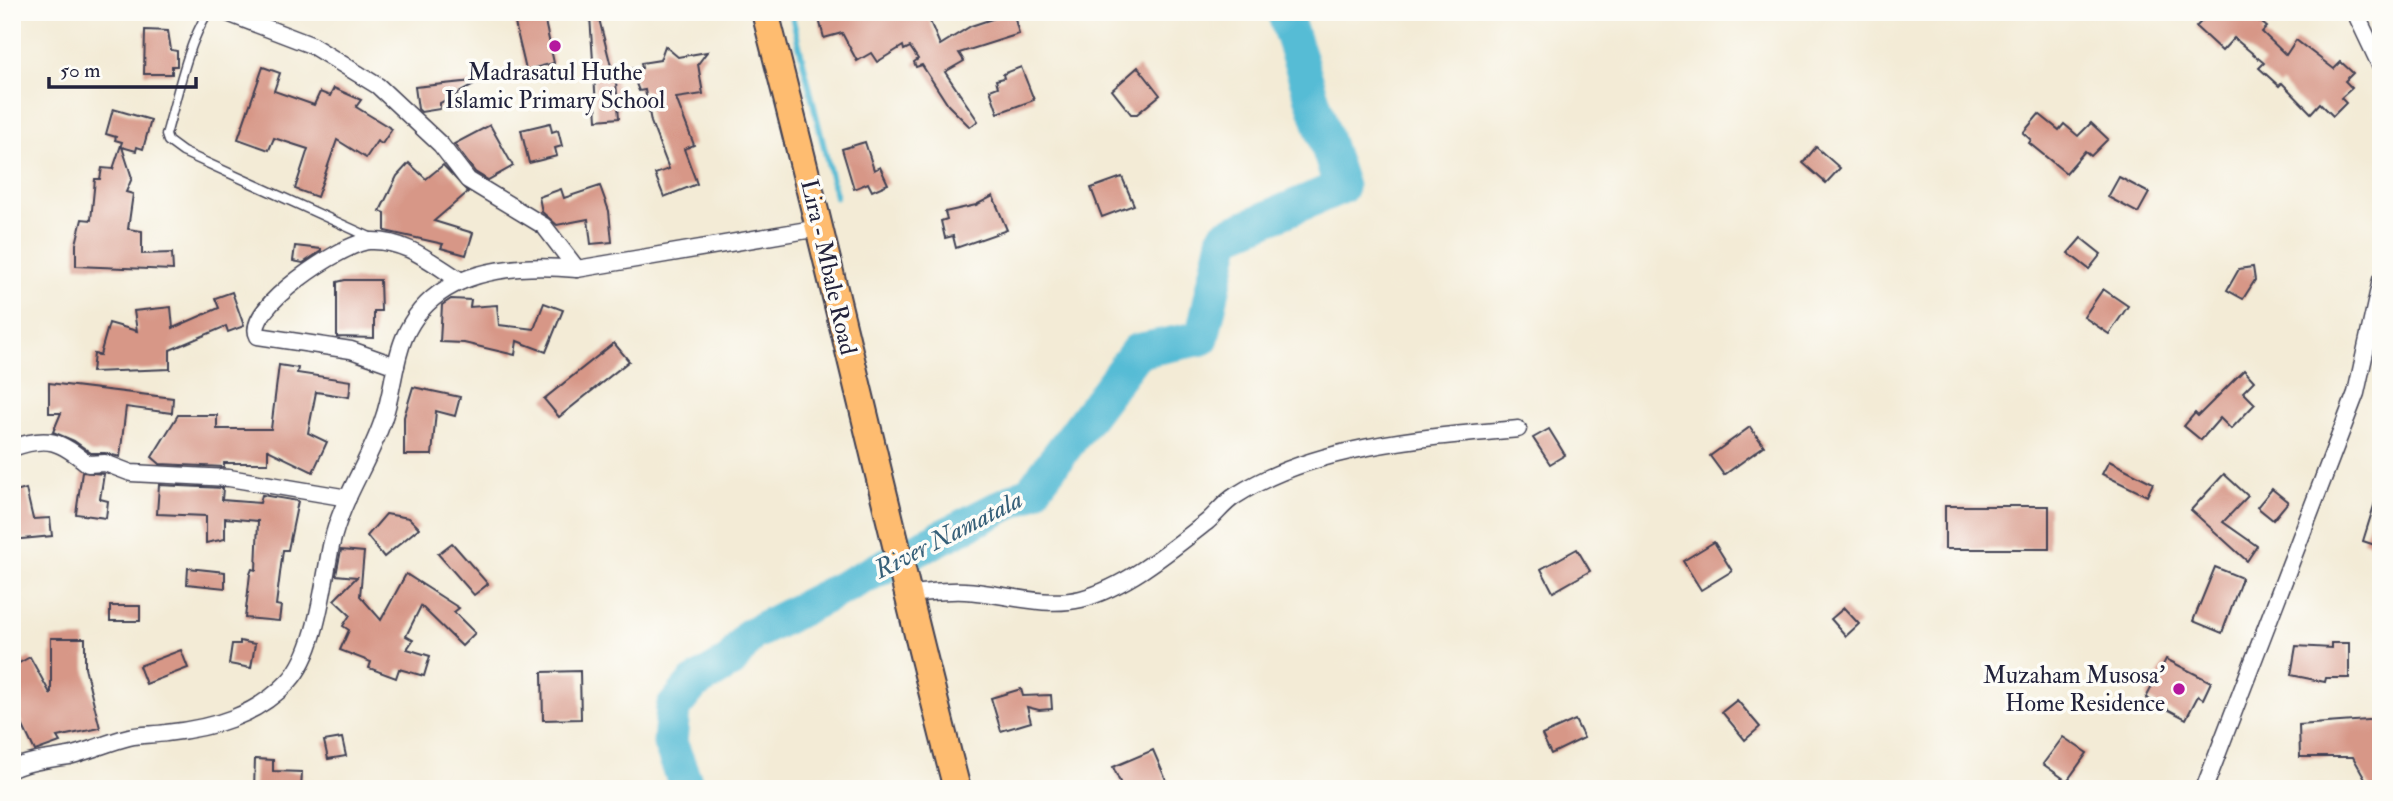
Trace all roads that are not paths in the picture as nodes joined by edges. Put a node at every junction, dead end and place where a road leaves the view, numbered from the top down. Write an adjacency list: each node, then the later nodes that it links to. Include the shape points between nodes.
1 (208, 12): 7 (lane, via 186,67 168,141)
2 (225, 12): 8 (street, via 311,45 378,86 441,145 468,180 544,226)
3 (765, 12): 6 (main road, Lira - Mbale Road)
4 (2354, 12): 5 (street)
5 (2381, 67)
6 (819, 228): 8 (street); 15 (main road, Lira - Mbale Road)
7 (378, 242): 10 (street, via 407,246); 11 (street, via 361,243 324,260 266,306 255,330 269,339 351,350)
8 (577, 269): 10 (street, via 537,266)
9 (2381, 280): 18 (street, via 2356,393)
10 (461, 281): 11 (street, via 431,301 416,319 405,335)
11 (396, 366): 14 (street, via 383,421)
12 (1518, 429): 15 (street, via 1424,437 1322,459 1281,474 1234,496 1178,545 1121,582 1080,599 1035,600 963,590)
13 (12, 448): 14 (street, via 48,439 88,464 105,463 131,473 229,478)
14 (348, 498): 16 (street, via 340,509 303,661 292,678 264,703 209,726 130,737)
15 (906, 594): 17 (main road)
16 (12, 769)
17 (957, 789)
18 (2204, 789)

